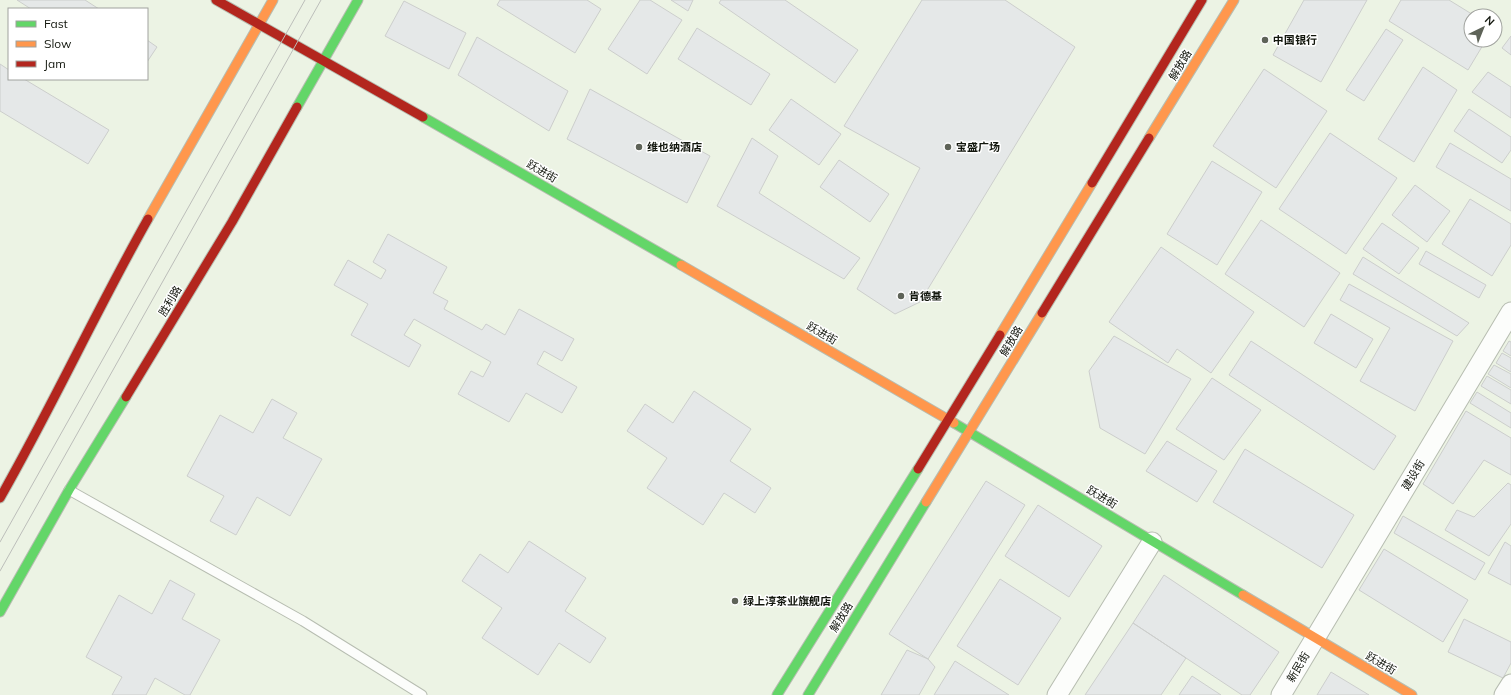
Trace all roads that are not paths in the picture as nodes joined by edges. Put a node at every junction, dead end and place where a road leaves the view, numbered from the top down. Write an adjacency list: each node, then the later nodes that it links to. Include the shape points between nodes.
1 (216, 0): 6 (main road, 跃进街)
2 (274, 0): 6 (main road)
3 (358, 0): 7 (main road, 胜利路)
4 (1202, 0): 9 (main road, 解放路)
5 (1234, 0): 10 (main road, 解放路)
6 (260, 24): 7 (main road, 跃进街); 12 (main road, via 119,270)
7 (325, 60): 9 (main road, 跃进街); 11 (main road, 胜利路, via 232,222)
8 (1511, 312): 15 (street, 建设街)
9 (948, 420): 10 (main road, 跃进街); 18 (main road, 解放路)
10 (969, 432): 13 (main road, 跃进街); 19 (main road, 解放路)
11 (69, 490): 14 (main road, 胜利路); 17 (lane, via 303,622)
12 (0, 498)
13 (1152, 542): 15 (main road, 跃进街); 20 (street)
14 (0, 612)
15 (1315, 638): 21 (street, 新民街); 22 (main road, 跃进街)
16 (1511, 684): 23 (street)
17 (422, 695)
18 (777, 695)
19 (808, 695)
20 (1057, 695)
21 (1281, 695)
22 (1412, 695)
23 (1504, 695)

